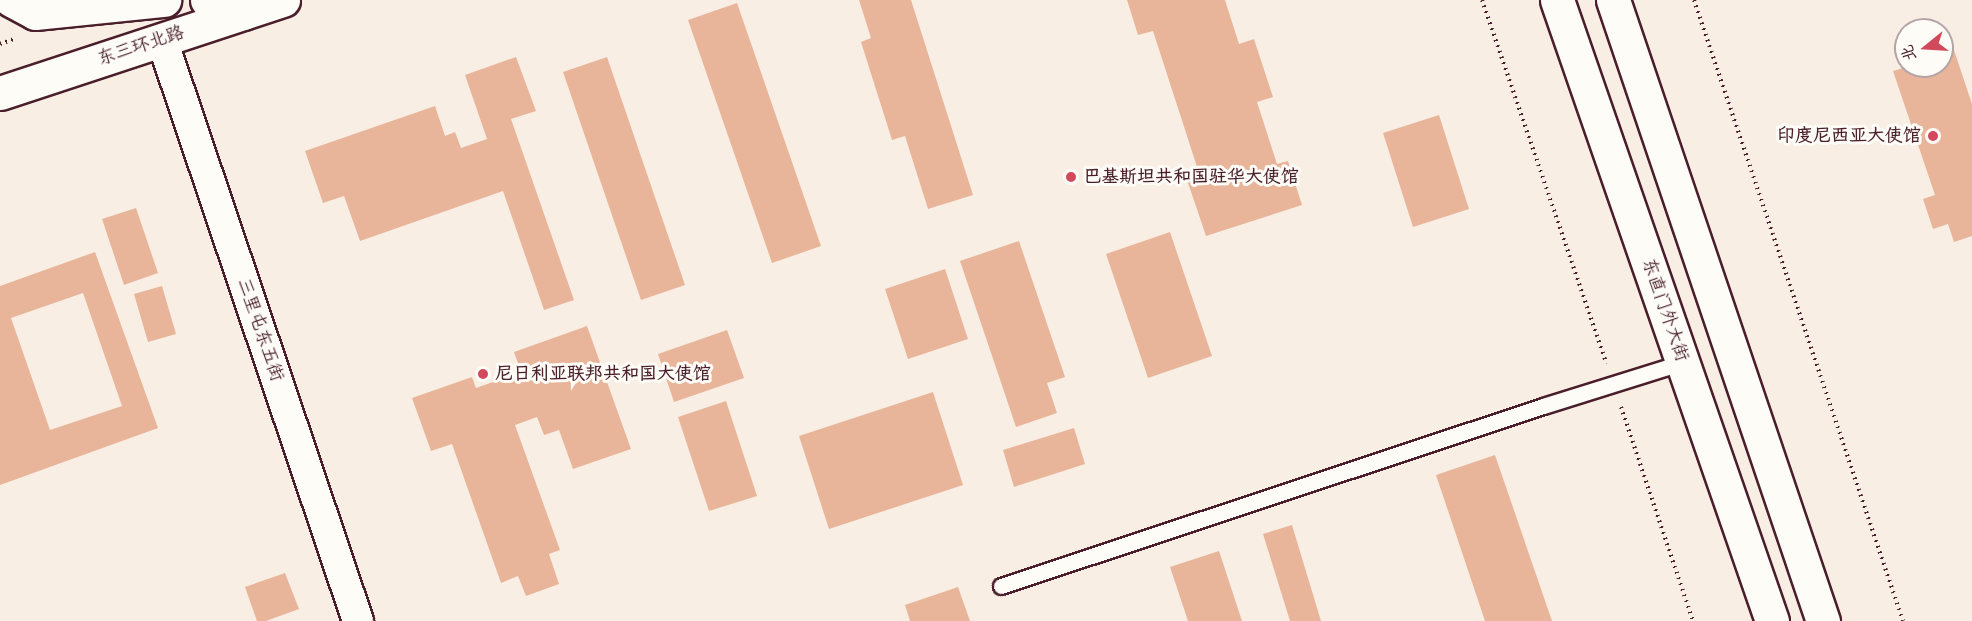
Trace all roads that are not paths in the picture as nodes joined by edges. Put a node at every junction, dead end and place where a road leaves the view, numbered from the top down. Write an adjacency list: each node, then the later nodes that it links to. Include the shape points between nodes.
1 (11, 0): 2 (main road, via 35,13)
2 (164, 0)
3 (207, 0): 7 (main road)
4 (283, 0): 7 (main road, 东三环北路)
5 (1557, 0): 10 (main road, 东直门外大街)
6 (1613, 0): 14 (main road)
7 (244, 13): 8 (main road, 东三环北路)
8 (162, 39): 9 (main road, 东三环北路); 12 (street, 三里屯东五街)
9 (0, 93)
10 (1683, 362): 11 (lane); 13 (main road, 东直门外大街)
11 (1001, 586)
12 (358, 621)
13 (1772, 621)
14 (1823, 621)

